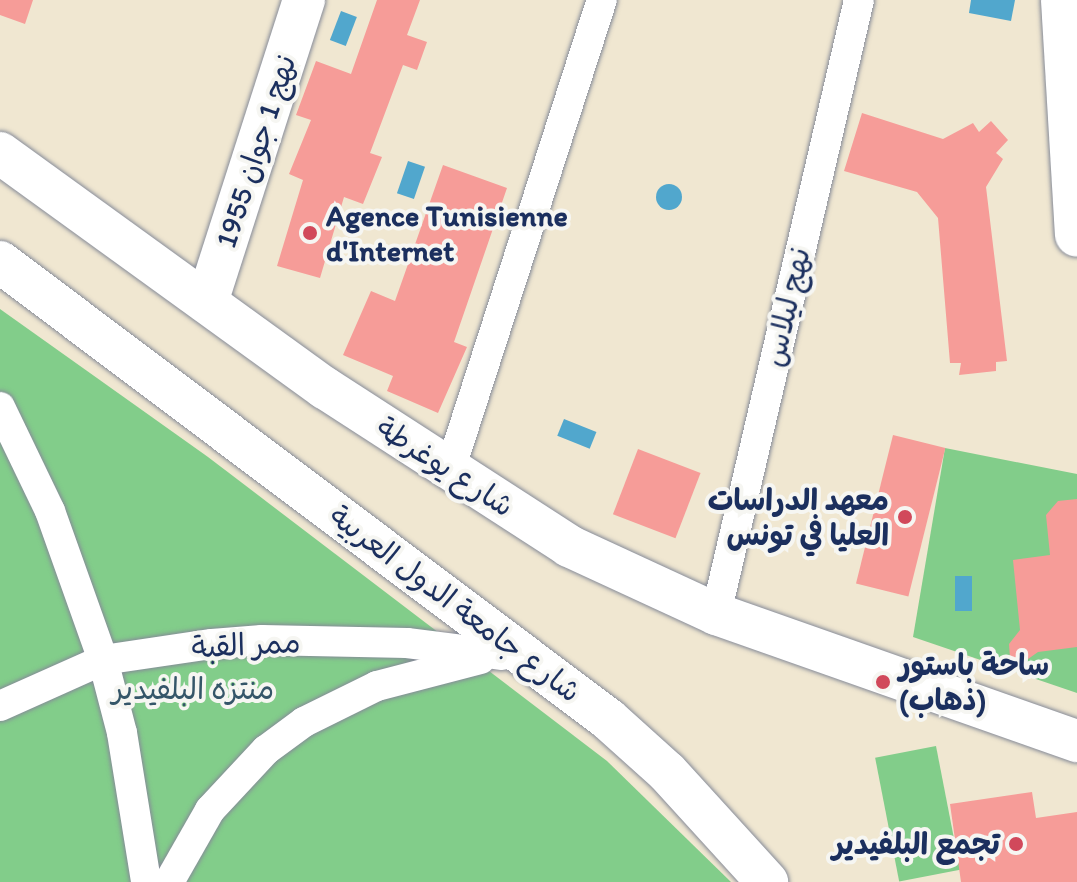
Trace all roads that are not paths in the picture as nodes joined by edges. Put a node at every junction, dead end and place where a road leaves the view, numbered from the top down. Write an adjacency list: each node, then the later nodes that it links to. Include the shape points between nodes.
1 (304, 0): 9 (street, نهج 1 جوان 1955)
2 (602, 0): 12 (street)
3 (859, 0): 13 (street, نهج ليلاس)
4 (1063, 0): 6 (main road)
5 (0, 153): 9 (street, شارع يوغرطة)
6 (1077, 235)
7 (0, 262): 10 (street, شارع جامعة الدول العربية)
8 (0, 290): 10 (street, شارع جامعة الدول العربية)
9 (207, 302): 12 (street, شارع يوغرطة)
10 (119, 353): 14 (street, شارع جامعة الدول العربية)
11 (0, 407): 15 (street, via 50,511)
12 (450, 470): 13 (street, شارع يوغرطة, via 569,546)
13 (716, 614): 16 (street, شارع يوغرطة)
14 (514, 656): 15 (street, ممر القبة, via 407,643 262,640); 21 (street, via 377,686 304,722 266,750 210,810); 22 (street, شارع جامعة الدول العربية, via 667,772)
15 (103, 660): 17 (street, ممر القبة); 20 (street, via 122,733)
16 (937, 694): 18 (street, شارع يوغرطة); 19 (street, شارع يوغرطة)
17 (0, 706)
18 (1077, 741)
19 (1077, 766)
20 (146, 882)
21 (169, 882)
22 (767, 882)

